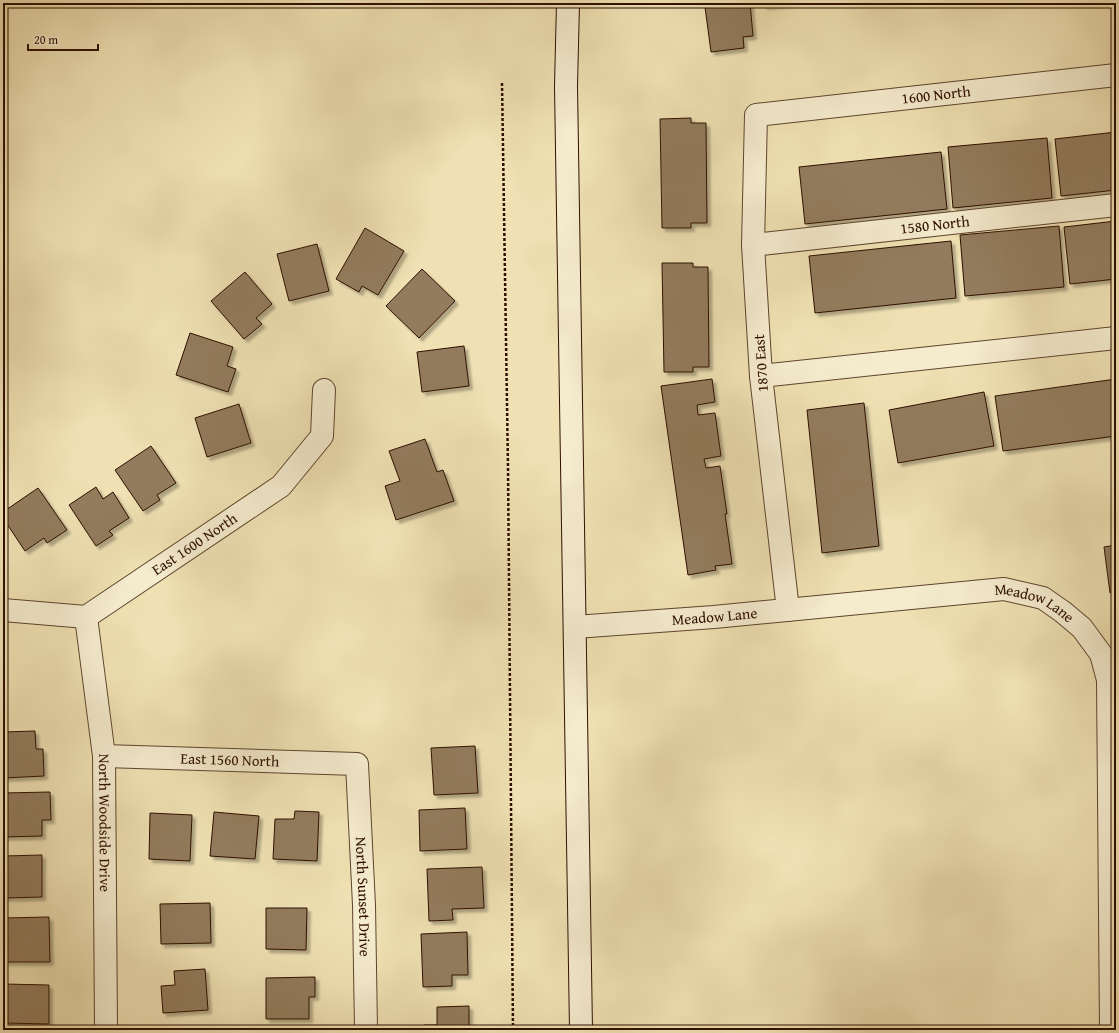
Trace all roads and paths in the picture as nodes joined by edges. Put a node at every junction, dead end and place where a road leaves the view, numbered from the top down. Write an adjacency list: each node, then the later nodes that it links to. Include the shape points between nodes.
1 (568, 3): 13 (street, via 566,86)
2 (1116, 75): 4 (street, 1600 North)
3 (502, 83): 20 (path)
4 (756, 115): 6 (street, 1870 East)
5 (1116, 205): 6 (street, 1580 North)
6 (753, 245): 8 (street, 1870 East)
7 (1116, 338): 8 (street)
8 (761, 376): 11 (street, 1870 East)
9 (324, 390): 12 (street, East 1600 North, via 322,436 281,486)
10 (3, 610): 12 (street)
11 (788, 610): 13 (street, Meadow Lane); 14 (street, Meadow Lane, via 1004,589 1043,598)
12 (86, 617): 15 (street, North Woodside Drive)
13 (575, 627): 21 (street)
14 (1108, 650): 17 (street, Meadow Lane)
15 (104, 756): 16 (street, East 1560 North); 18 (street, North Woodside Drive)
16 (357, 764): 19 (street, North Sunset Drive, via 364,905)
17 (1113, 896): 22 (street, Meadow Lane)
18 (106, 1030)
19 (366, 1030)
20 (513, 1030)
21 (581, 1030)
22 (1111, 1030)

